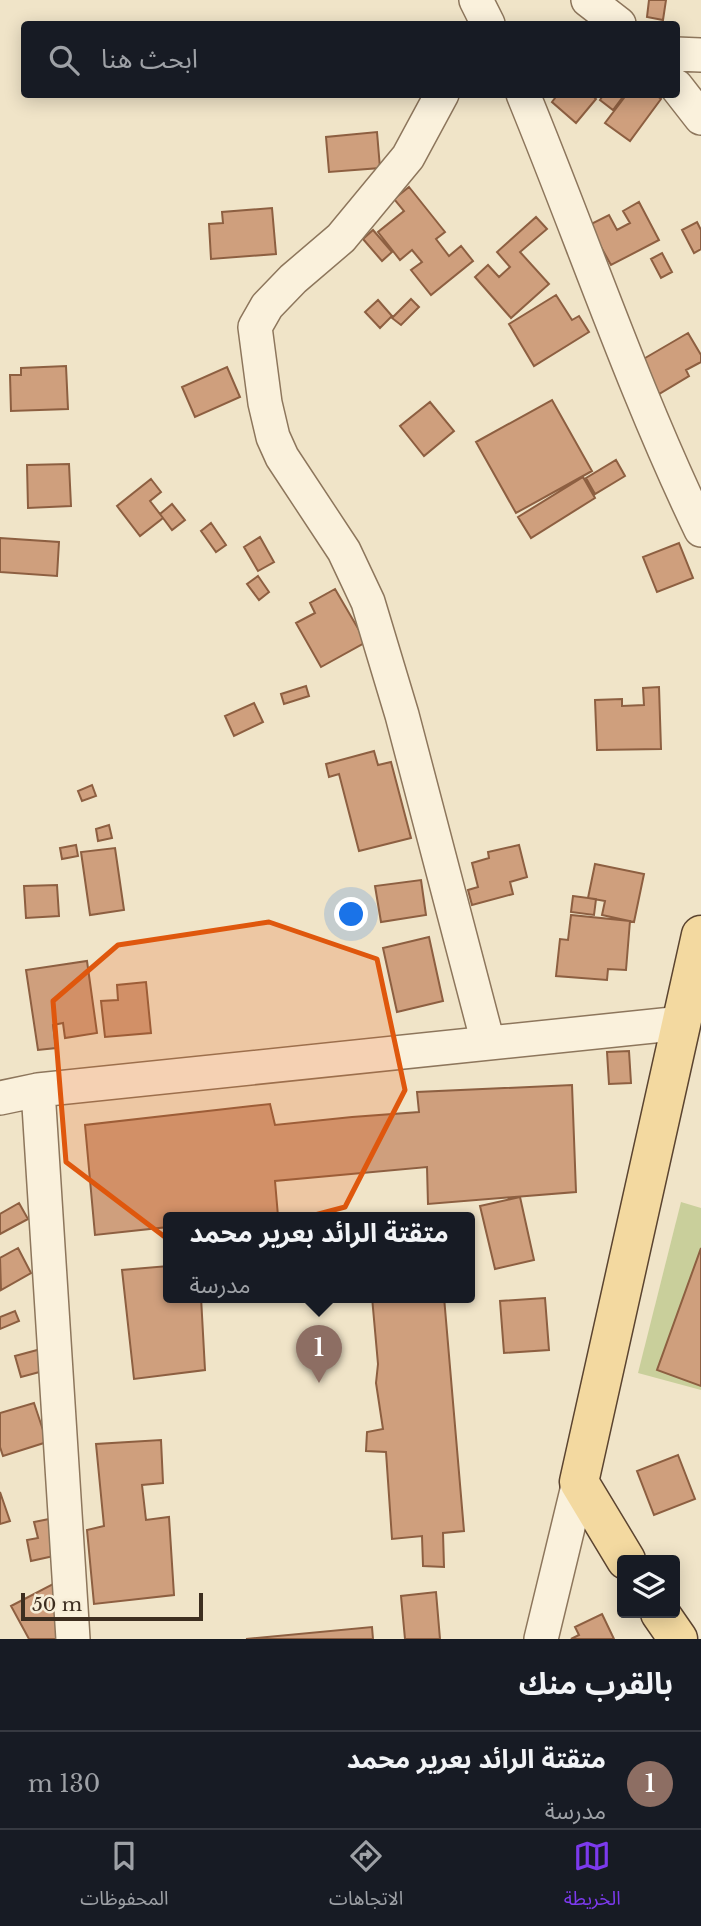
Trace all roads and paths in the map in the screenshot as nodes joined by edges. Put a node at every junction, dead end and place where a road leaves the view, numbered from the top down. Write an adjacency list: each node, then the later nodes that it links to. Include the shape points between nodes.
1 (476, 0): 3 (street); 4 (street)
2 (588, 0): 5 (street)
3 (470, 21)
4 (486, 21)
5 (615, 21)
6 (680, 54): 7 (street)
7 (701, 55)
8 (680, 90): 11 (street)
9 (440, 98): 15 (street, via 408,157 341,238 267,306 255,327 272,437 344,551 368,603)
10 (525, 98): 12 (street, via 612,323)
11 (701, 118)
12 (701, 530)
13 (701, 935): 14 (main road)
14 (682, 1023): 15 (street); 18 (main road)
15 (488, 1043): 16 (street)
16 (38, 1090): 17 (street); 21 (street)
17 (0, 1098)
18 (579, 1482): 19 (main road); 22 (street)
19 (623, 1555)
20 (663, 1618): 23 (main road)
21 (73, 1639)
22 (541, 1639)
23 (678, 1639)

